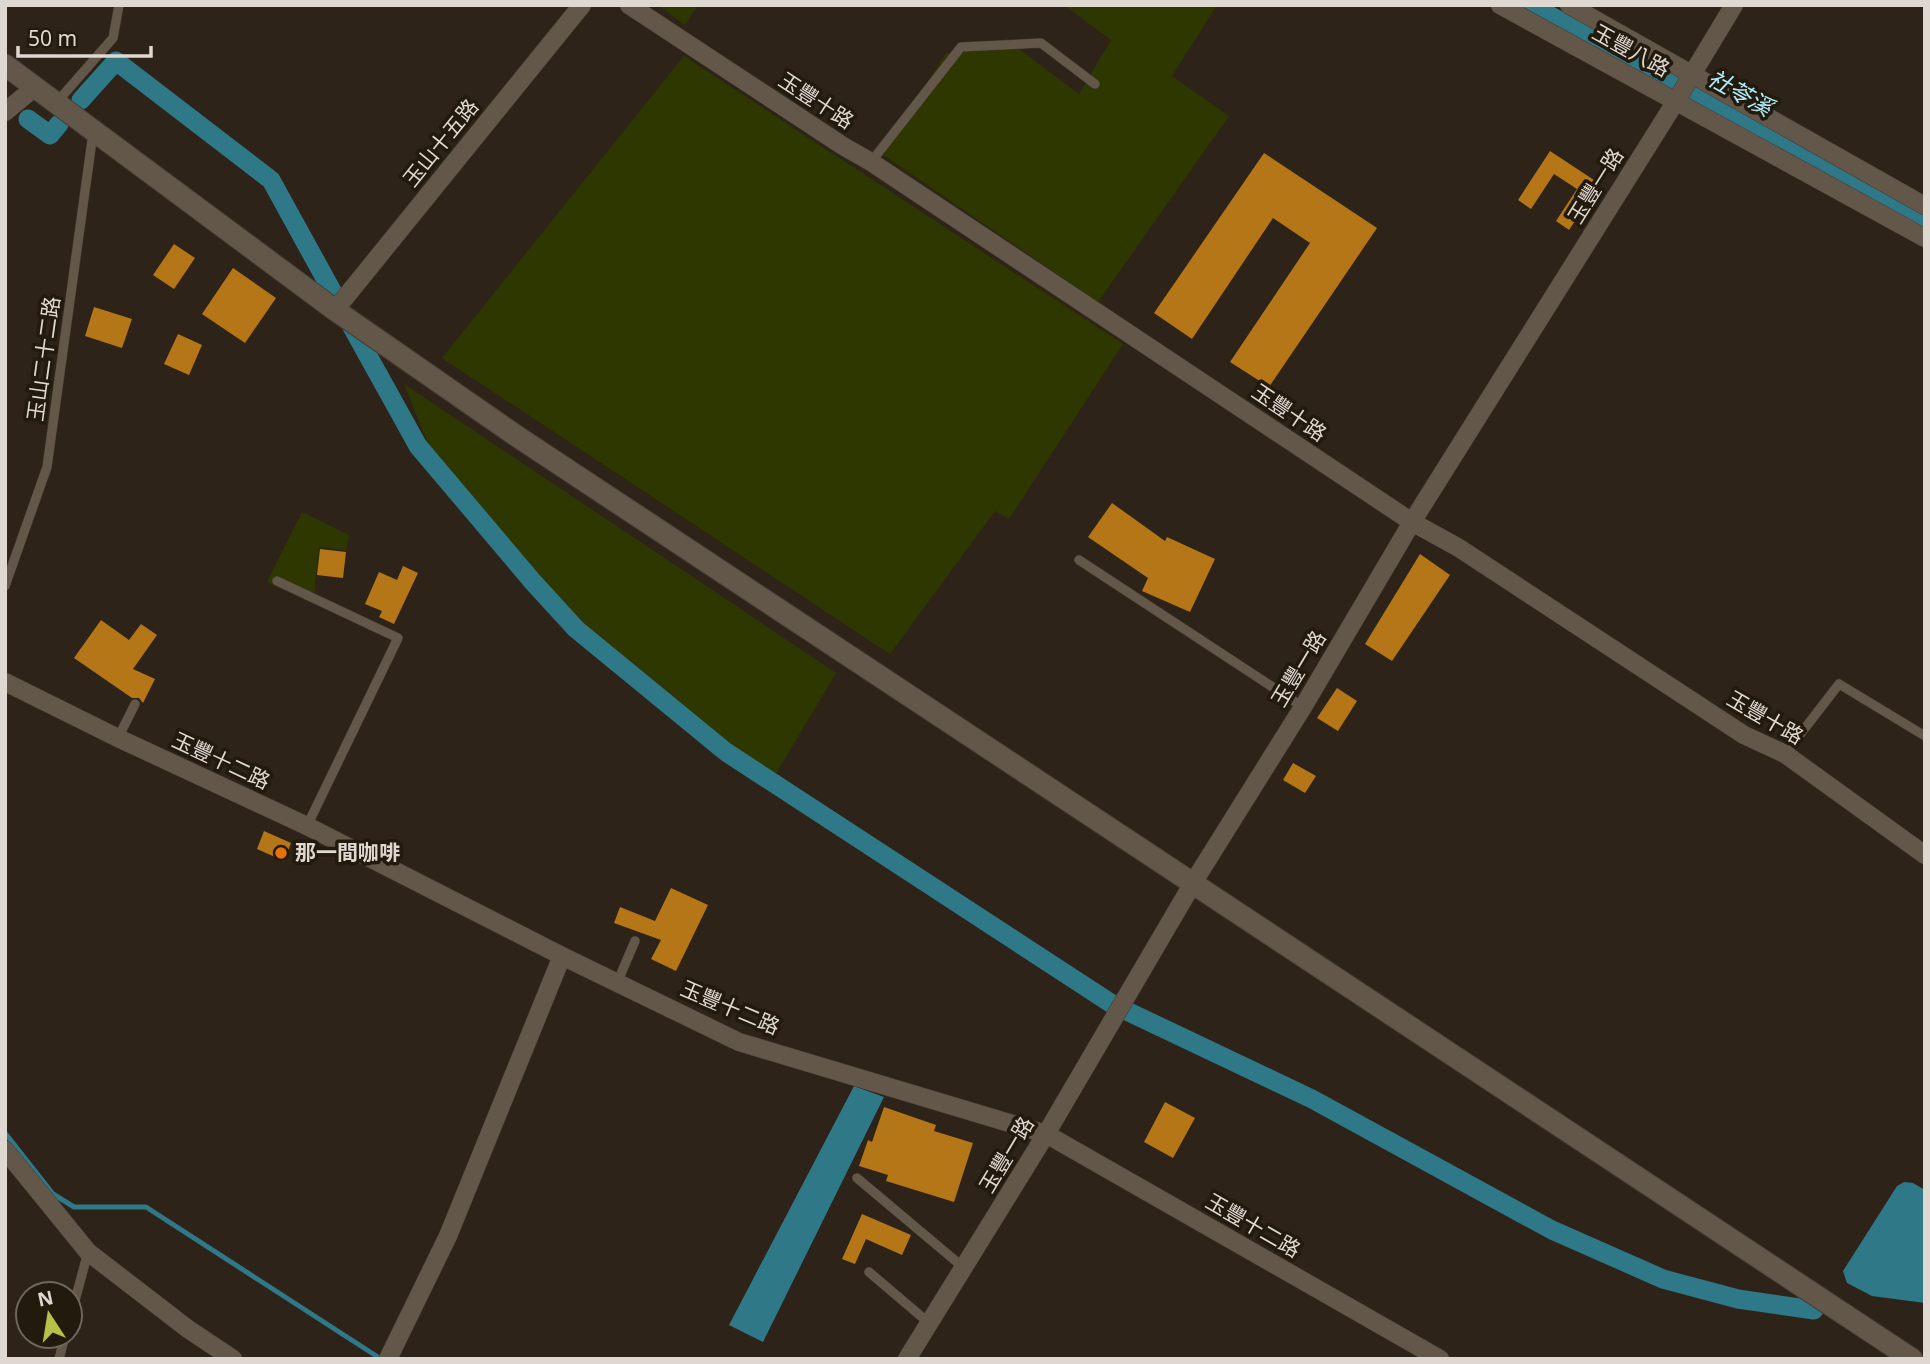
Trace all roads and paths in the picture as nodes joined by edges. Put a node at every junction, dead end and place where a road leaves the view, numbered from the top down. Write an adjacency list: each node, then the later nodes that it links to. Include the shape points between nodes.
1 (118, 5): 11 (lane, via 113,38)
2 (582, 5): 17 (street, 玉山十五路)
3 (629, 5): 14 (street, 玉豐十路)
4 (1500, 5): 9 (street, 玉豐八路)
5 (1569, 5): 9 (street)
6 (1734, 5): 9 (street, 玉豐一路)
7 (5, 65): 10 (main road)
8 (1096, 84): 14 (lane, via 1041,43 961,47)
9 (1684, 87): 15 (street); 16 (street, 玉豐八路); 18 (street, 玉豐一路)
10 (34, 88): 11 (main road); 12 (street)
11 (57, 102): 13 (main road)
12 (5, 112)
13 (93, 131): 17 (main road); 21 (lane, 玉山二十二路, via 47,467)
14 (871, 162): 18 (street, 玉豐十路)
15 (1925, 206)
16 (1925, 238)
17 (335, 310): 30 (main road, via 527,443)
18 (1412, 522): 24 (street, 玉豐一路); 27 (street, 玉豐十路, via 1744,735)
19 (1079, 560): 24 (lane)
20 (277, 581): 28 (lane, via 398,638)
21 (5, 586)
22 (5, 682): 26 (street, 玉豐十二路)
23 (135, 704): 26 (lane)
24 (1303, 707): 30 (street, 玉豐一路)
25 (1925, 736): 27 (lane, via 1839,684)
26 (118, 738): 28 (street, 玉豐十二路)
27 (1786, 754): 29 (street, 玉豐十路)
28 (307, 825): 32 (street, 玉豐十二路)
29 (1925, 855)
30 (1193, 883): 34 (street, 玉豐一路); 46 (main road)
31 (635, 941): 33 (lane)
32 (562, 957): 33 (street, 玉豐十二路); 43 (street, via 448,1236)
33 (617, 983): 34 (street, 玉豐十二路, via 739,1042)
34 (1046, 1134): 38 (street, 玉豐一路); 45 (street, 玉豐十二路)
35 (5, 1150): 37 (street)
36 (857, 1178): 38 (lane)
37 (88, 1252): 40 (lane); 42 (street)
38 (964, 1268): 41 (street, 玉豐一路)
39 (869, 1272): 41 (lane)
40 (80, 1280)
41 (929, 1323): 44 (street, 玉豐一路)
42 (233, 1359)
43 (388, 1359)
44 (907, 1359)
45 (1440, 1359)
46 (1912, 1359)

